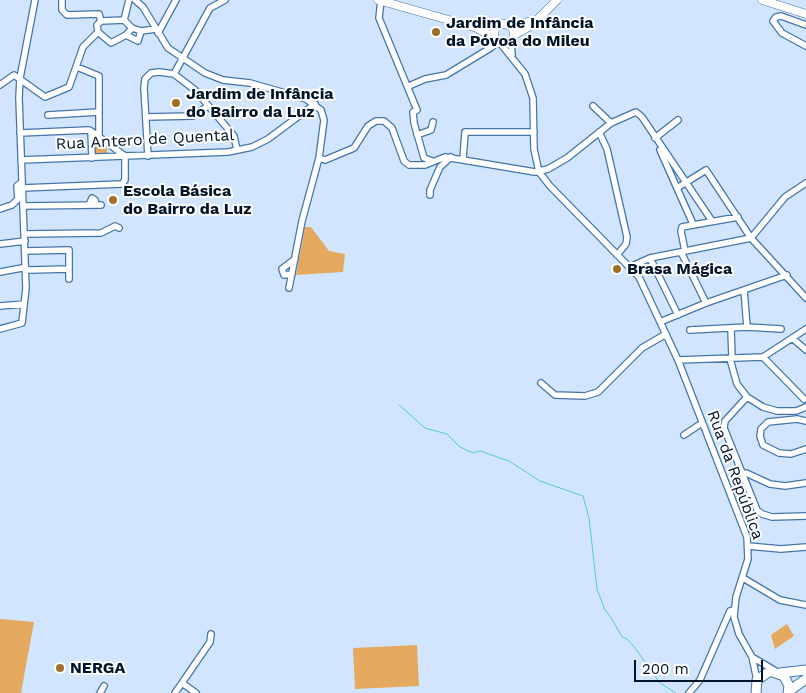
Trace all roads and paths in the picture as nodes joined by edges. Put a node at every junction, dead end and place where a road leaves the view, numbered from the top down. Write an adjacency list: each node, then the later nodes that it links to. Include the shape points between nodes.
1 (35, 0): 32 (street)
2 (62, 0): 15 (street, via 62,10 66,14 100,14)
3 (129, 0): 13 (street)
4 (135, 0): 22 (street)
5 (176, 0): 22 (street)
6 (225, 0): 29 (street, via 210,8)
7 (380, 0): 20 (main road); 34 (street, via 379,18)
8 (557, 0): 14 (main road)
9 (762, 0): 10 (main road)
10 (792, 14): 11 (main road); 12 (main road); 16 (street); 27 (street, via 776,18 774,24 782,33)
11 (806, 14)
12 (806, 19)
13 (124, 20): 15 (street); 19 (street)
14 (537, 20): 18 (main road); 25 (main road)
15 (101, 21): 23 (street, via 97,25)
16 (806, 25)
17 (497, 26): 18 (main road); 20 (main road); 26 (main road, via 494,32)
18 (510, 26): 25 (main road)
19 (132, 28): 21 (street); 24 (street)
20 (477, 28): 26 (main road)
21 (141, 31): 22 (street); 24 (street, via 138,41)
22 (157, 31): 29 (street, via 168,48)
23 (98, 32): 24 (street, via 111,43); 30 (street, via 83,47)
24 (126, 36)
25 (512, 38): 26 (main road, via 506,44); 28 (street)
26 (498, 40): 28 (street); 34 (street, via 446,75)
27 (806, 46)
28 (512, 55): 46 (street, via 525,74 533,98)
29 (183, 59): 31 (street); 35 (street, via 222,80 250,83)
30 (77, 67): 32 (street, via 69,87 45,97); 38 (street, via 98,76)
31 (174, 74): 36 (street, via 195,90); 40 (street, via 151,73 145,79)
32 (20, 78): 33 (street, via 14,75); 45 (street)
33 (0, 85)
34 (409, 86): 48 (street, via 417,110 413,112)
35 (315, 104): 51 (street, Rua Antero de Quental, via 268,138 252,147); 56 (street, via 324,120)
36 (208, 106): 40 (street, via 194,116); 51 (street, via 234,136)
37 (593, 106): 43 (street)
38 (99, 112): 39 (street); 49 (street)
39 (48, 114)
40 (146, 117): 53 (street)
41 (678, 120): 50 (street)
42 (433, 122): 48 (street, via 431,130)
43 (611, 123): 47 (street); 50 (street, via 636,112)
44 (91, 131): 45 (street); 49 (street); 55 (street)
45 (20, 132): 57 (street)
46 (534, 132): 58 (street, via 465,132); 60 (street)
47 (599, 132): 60 (street, via 567,158); 78 (street, via 607,149 627,237 626,244)
48 (417, 135): 59 (street, via 424,158)
49 (99, 137): 52 (street)
50 (657, 140): 61 (street); 64 (street)
51 (237, 150): 53 (street, Rua Antero de Quental)
52 (125, 156): 53 (street, Rua Antero de Quental); 55 (street, Rua Antero de Quental); 63 (street, via 125,180 119,186)
53 (148, 156)
54 (450, 157): 58 (street); 59 (street); 65 (street, via 440,167)
55 (92, 158): 57 (street, Rua Antero de Quental)
56 (319, 158): 59 (street, via 325,160 354,148 368,126 384,121 392,128 404,161 416,166); 80 (street)
57 (21, 160): 63 (street)
58 (463, 160): 60 (street, via 532,171)
59 (432, 161)
60 (538, 169): 78 (street, Rua da República, via 550,186)
61 (686, 183): 64 (street); 69 (street, via 706,170); 70 (street)
62 (806, 183): 74 (street, via 785,197)
63 (22, 185): 67 (street); 68 (street, via 17,186 18,199 12,206)
64 (677, 188): 71 (street)
65 (430, 195)
66 (99, 205): 67 (street)
67 (23, 206): 73 (street)
68 (0, 208)
69 (738, 216): 70 (street); 74 (street)
70 (712, 221): 71 (street)
71 (693, 224): 77 (street, via 684,226 681,231)
72 (119, 228): 73 (street, via 115,226 101,233)
73 (24, 237): 75 (street); 76 (street)
74 (751, 238): 77 (street); 86 (street)
75 (0, 244)
76 (25, 251): 82 (street); 83 (street, via 69,250)
77 (683, 251): 79 (street); 93 (street)
78 (617, 255): 81 (street, Rua da República)
79 (650, 258): 81 (street); 96 (street)
80 (294, 259): 85 (street); 85 (street, via 282,269 284,275)
81 (630, 267): 97 (street, Rua da República, via 639,277)
82 (27, 269): 83 (street); 84 (street); 88 (street)
83 (69, 269): 87 (street)
84 (0, 272)
85 (292, 274): 89 (street)
86 (787, 275): 90 (street); 92 (street)
87 (69, 279)
88 (26, 288): 91 (street); 94 (street)
89 (289, 288)
90 (744, 290): 93 (street); 98 (street)
91 (31, 294)
92 (806, 298)
93 (706, 303): 96 (street)
94 (24, 304): 95 (street); 100 (street, via 22,323)
95 (0, 306)
96 (678, 315): 97 (street)
97 (660, 322): 104 (street, Rua da República)
98 (747, 327): 99 (street); 101 (street)
99 (781, 328)
100 (0, 329)
101 (731, 329): 103 (street); 108 (street)
102 (806, 329): 105 (street)
103 (690, 330)
104 (666, 334): 109 (street, Rua da República); 110 (street, via 642,348 598,392 585,396 555,395)
105 (792, 338): 106 (street); 107 (street)
106 (806, 350)
107 (762, 357): 108 (street); 112 (street)
108 (731, 358): 109 (street); 111 (street, via 737,384)
109 (678, 360): 119 (street, Rua da República)
110 (541, 383)
111 (747, 397): 114 (street); 122 (street, via 724,424)
112 (806, 399)
113 (806, 407): 115 (street)
114 (777, 411): 115 (street); 117 (street)
115 (796, 411): 116 (street)
116 (797, 419): 117 (street); 118 (street)
117 (778, 420): 121 (street, via 768,422 761,429 763,444 779,454)
118 (806, 421)
119 (702, 423): 120 (street); 125 (street, Rua da República)
120 (684, 435)
121 (806, 449)
122 (743, 474): 123 (street, via 770,484); 124 (street, via 757,510 762,514 772,517)
123 (806, 483)
124 (806, 516)
125 (748, 546): 126 (street); 127 (street, Rua da República)
126 (806, 548)
127 (743, 578): 128 (street, via 780,600); 129 (street, Rua da República)
128 (806, 604)
129 (734, 610): 131 (street, Rua da República, via 736,628); 142 (street, via 730,611 700,680)
130 (211, 634): 135 (street, via 213,642)
131 (752, 657): 133 (street); 137 (street)
132 (806, 670): 133 (highway)
133 (778, 672): 137 (highway, via 765,672); 138 (highway, via 787,681)
134 (806, 679): 138 (highway)
135 (182, 683): 140 (street); 141 (street)
136 (104, 686): 139 (street)
137 (756, 686): 143 (highway)
138 (788, 692)
139 (100, 693)
140 (175, 693)
141 (196, 693)
142 (688, 693)
143 (746, 693)

